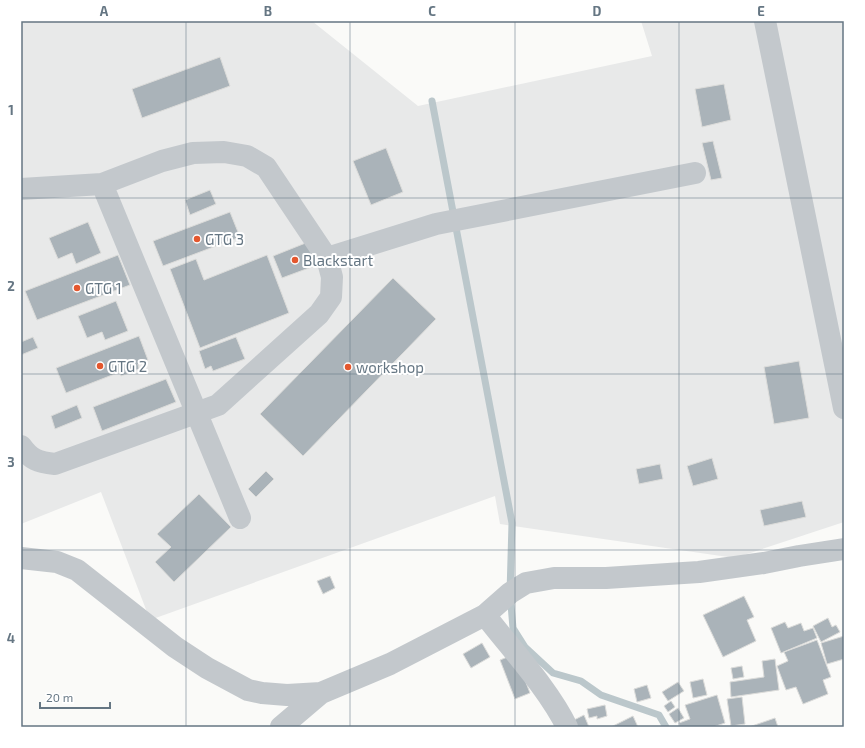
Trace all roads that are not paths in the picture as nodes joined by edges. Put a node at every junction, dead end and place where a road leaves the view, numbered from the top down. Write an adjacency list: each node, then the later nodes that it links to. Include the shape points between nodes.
1 (765, 21): 6 (street)
2 (695, 173): 5 (street, via 436,224)
3 (102, 184): 4 (street); 5 (street, via 162,161 193,153 224,152 247,156 266,167); 7 (street)
4 (21, 189)
5 (327, 258): 7 (street, via 332,278 331,297 319,314 218,405)
6 (844, 408)
7 (196, 413): 8 (street, via 55,464 41,462 28,456); 9 (street)
8 (21, 446)
9 (240, 518)
10 (844, 549): 12 (street, via 699,572 606,578 554,578 526,583)
11 (21, 558): 13 (street, via 57,562 77,570 175,647 248,690 287,695)
12 (485, 615): 13 (street, via 390,664); 15 (street, via 528,669)
13 (321, 694): 14 (street)
14 (282, 727)
15 (567, 727)

